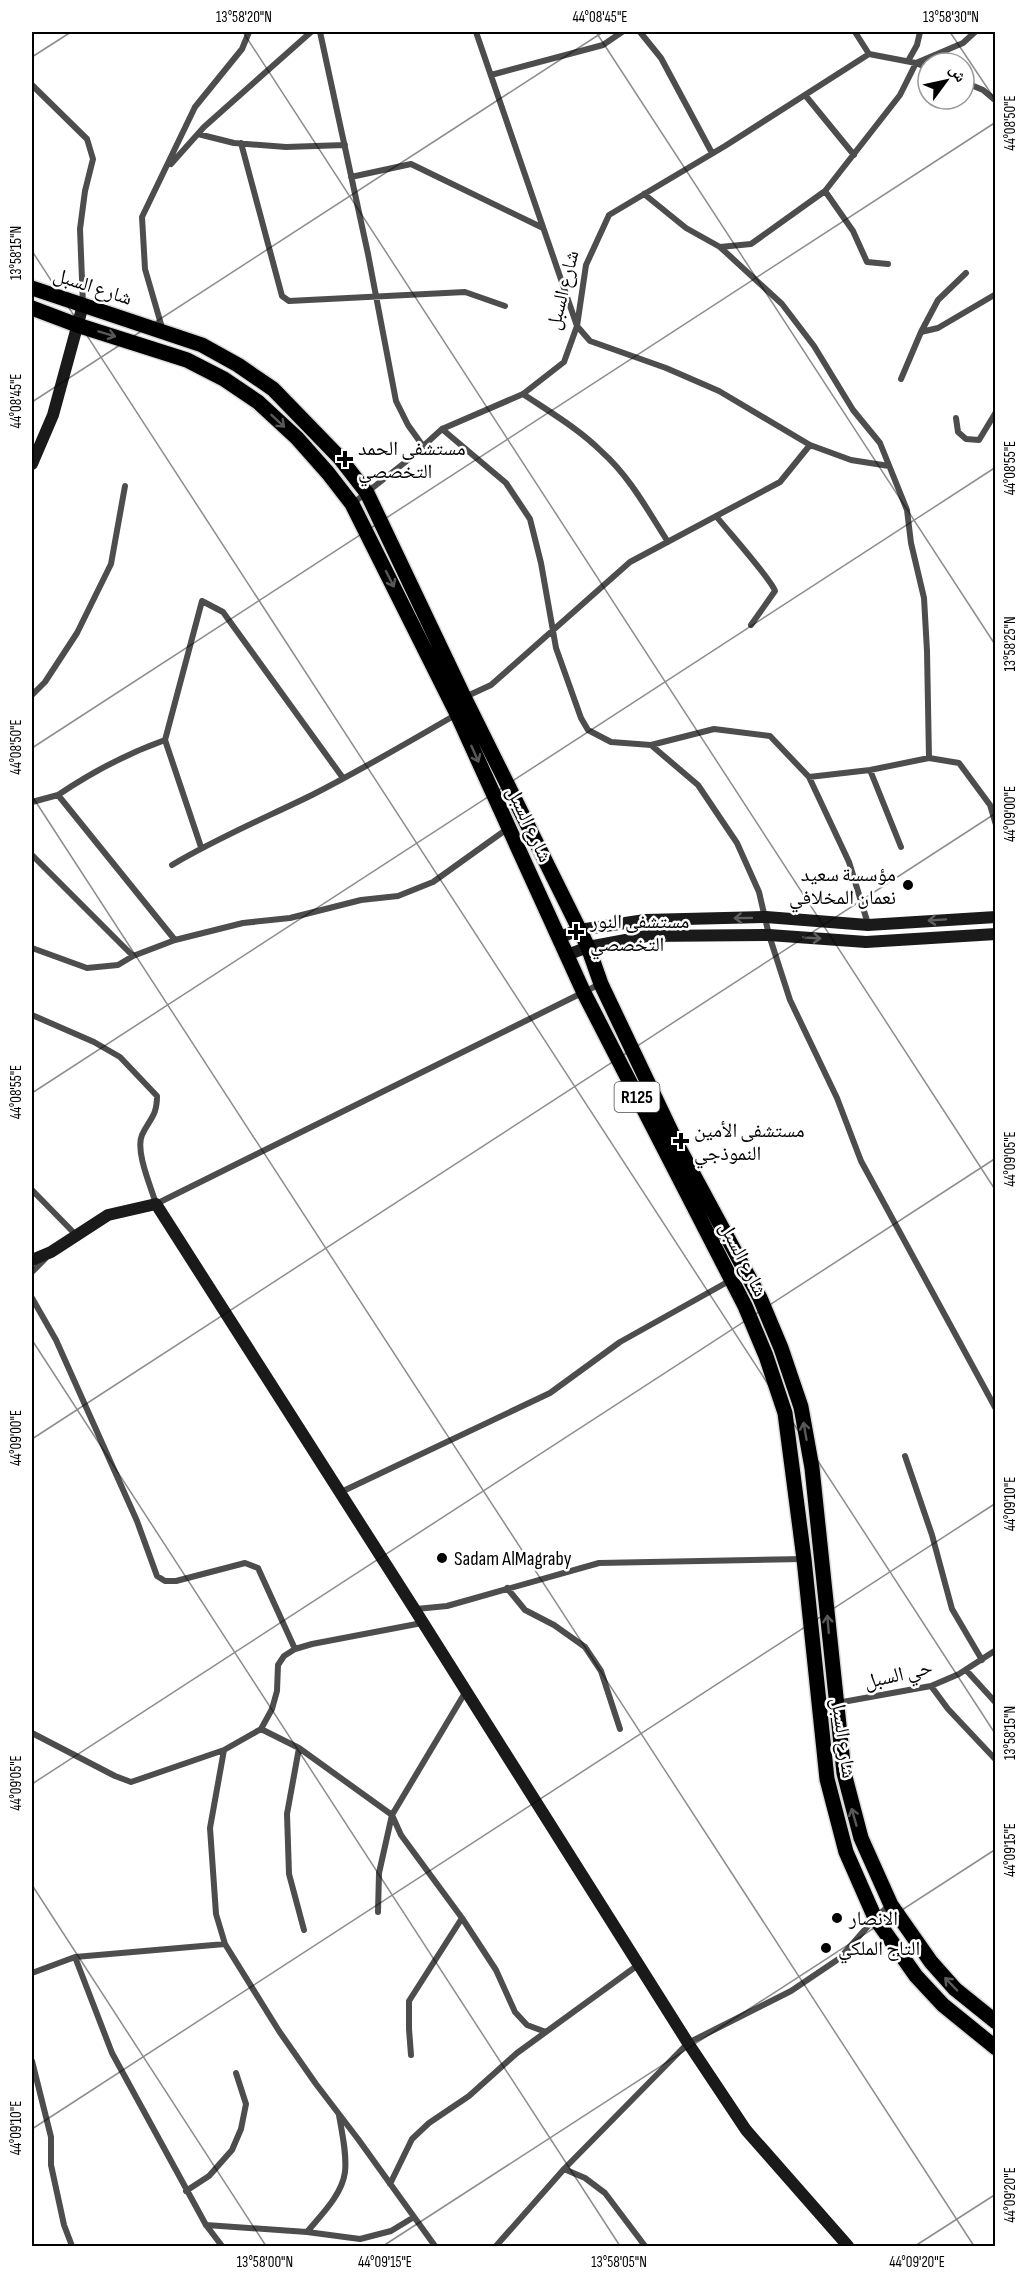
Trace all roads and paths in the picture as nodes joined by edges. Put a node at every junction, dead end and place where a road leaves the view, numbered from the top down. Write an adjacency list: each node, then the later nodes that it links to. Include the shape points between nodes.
1 (249, 32): 24 (street, via 242,49 195,107)
2 (311, 32): 19 (street)
3 (320, 32): 21 (street)
4 (476, 32): 14 (street)
5 (622, 32): 14 (street, via 603,45)
6 (640, 32): 22 (street, via 661,58)
7 (855, 32): 11 (street)
8 (920, 32): 12 (street)
9 (975, 32): 10 (street, via 963,43)
10 (944, 51)
11 (869, 54): 12 (street); 17 (street, شارع السبل)
12 (908, 61): 13 (street)
13 (916, 63): 23 (street, via 900,95)
14 (491, 75): 28 (street)
15 (32, 85): 35 (street, via 87,139 93,159 80,229)
16 (976, 87): 18 (street)
17 (805, 95): 22 (street, شارع السبل); 23 (street)
18 (996, 101)
19 (198, 134): 20 (street); 24 (street)
20 (241, 143): 21 (street, via 286,147); 34 (street, via 282,296 289,301)
21 (345, 145): 25 (street)
22 (712, 153): 27 (street, شارع السبل)
23 (854, 155): 26 (street)
24 (165, 171): 40 (street, via 142,217 146,269)
25 (351, 177): 28 (street, via 411,164); 34 (street)
26 (825, 191): 29 (street, via 751,244); 30 (street, via 853,231 867,262)
27 (644, 194): 29 (street, via 686,228); 39 (street, شارع السبل, via 609,215 586,265)
28 (543, 228): 39 (street)
29 (720, 247): 50 (street, via 782,304 814,346 853,410 880,443)
30 (888, 264)
31 (966, 273): 41 (street, via 938,300)
32 (32, 288): 35 (main road, شارع السبل / R125)
33 (996, 294): 41 (street, via 938,328)
34 (376, 297): 36 (street, via 465,292); 48 (street, via 396,401)
35 (83, 305): 38 (street); 40 (main road, شارع السبل / R125)
36 (505, 306)
37 (32, 309): 38 (main road, شارع السبل / R125)
38 (77, 326): 49 (street, via 52,415); 53 (main road, شارع السبل / R125, one-way to 53, via 187,360 224,379 258,402 297,438)
39 (577, 326): 43 (street, شارع السبل, via 564,362); 47 (street, via 590,341 719,391)
40 (164, 331): 52 (main road, شارع السبل / R125, via 202,345 273,389 339,457)
41 (921, 332): 42 (street)
42 (901, 379)
43 (523, 394): 46 (street, شارع السبل); 55 (street, via 603,452 634,488)
44 (996, 412): 45 (street, via 979,440 966,439 958,432)
45 (956, 418)
46 (442, 429): 48 (street, شارع السبل); 57 (street, via 506,483 530,519)
47 (810, 445): 50 (street, via 851,460); 54 (street, via 780,482)
48 (423, 447): 52 (street, شارع السبل)
49 (32, 464)
50 (889, 466): 63 (street, via 907,510 924,598)
51 (125, 486): 58 (street, via 111,564 77,633)
52 (367, 493): 53 (street, شارع السبل); 59 (main road, شارع السبل / R125)
53 (352, 504): 60 (main road, شارع السبل / R125, one-way to 60)
54 (716, 516): 55 (street); 56 (street, via 773,584 775,591)
55 (668, 542): 57 (street, via 630,562)
56 (751, 625)
57 (553, 632): 59 (street, via 491,685); 62 (street, via 588,730 611,742)
58 (32, 695)
59 (464, 698): 78 (main road, شارع السبل / R125)
60 (457, 714): 66 (street); 70 (main road, شارع السبل / R125, one-way to 70)
61 (165, 740): 66 (street, via 202,601 223,612); 67 (street, via 131,752); 72 (street)
62 (651, 745): 65 (street, via 714,729 770,736); 75 (street, via 698,785 736,843)
63 (929, 758): 64 (street); 69 (street, via 959,763 990,805)
64 (870, 770): 65 (street); 71 (street)
65 (809, 777): 77 (street, via 849,862)
66 (343, 778): 72 (street)
67 (58, 795): 68 (street); 82 (street)
68 (32, 802)
69 (996, 825)
70 (508, 828): 81 (main road, شارع السبل / R125); 82 (street, via 433,882 398,896 361,900 290,918 243,923)
71 (901, 847)
72 (201, 848): 74 (street)
73 (32, 855): 86 (street)
74 (171, 865)
75 (766, 917): 77 (street); 78 (street, one-way to 78, via 645,920); 80 (street)
76 (996, 917): 77 (street, one-way to 77)
77 (868, 925)
78 (579, 930): 81 (street); 83 (main road, شارع السبل / R125)
79 (996, 934): 80 (street, one-way to 79, via 867,942)
80 (769, 935): 83 (street, via 647,936); 98 (street, via 790,1000 837,1098 861,1161)
81 (560, 937): 85 (main road, شارع السبل / R125)
82 (175, 940): 86 (street)
83 (588, 947): 85 (street); 87 (main road, شارع السبل / R125)
84 (32, 948): 86 (street, via 87,968 118,965)
85 (567, 955): 88 (main road, شارع السبل / R125)
86 (133, 956)
87 (601, 984): 88 (street); 112 (main road, شارع السبل / R125, one-way to 87, via 812,1468 801,1407 760,1298 679,1148)
88 (584, 993): 91 (street); 96 (main road, شارع السبل / R125)
89 (32, 1015): 91 (street, via 120,1057 157,1096 157,1107 141,1136 140,1153)
90 (32, 1190): 92 (street)
91 (156, 1204): 92 (street, via 108,1215); 100 (street)
92 (76, 1235): 93 (street)
93 (51, 1252): 94 (street); 95 (street)
94 (32, 1260)
95 (32, 1272)
96 (732, 1280): 100 (street, via 620,1342 550,1393); 101 (main road, شارع السبل / R125, via 766,1356 784,1413)
97 (32, 1298): 105 (street, via 56,1340 158,1576 176,1581 245,1563 258,1568)
98 (996, 1409)
99 (905, 1456): 107 (street, via 952,1609)
100 (340, 1492): 103 (street)
101 (804, 1559): 102 (street, via 599,1563); 123 (main road, شارع السبل / R125, via 827,1779 846,1852)
102 (507, 1588): 103 (street, via 447,1606); 114 (street, via 525,1610 585,1647 601,1671)
103 (415, 1610): 104 (street)
104 (423, 1622): 105 (street); 110 (street)
105 (295, 1649): 113 (street, via 278,1665 272,1709)
106 (996, 1650): 107 (street, حي السبل)
107 (982, 1659): 108 (street, حي السبل)
108 (966, 1670): 109 (street, حي السبل); 111 (street)
109 (931, 1686): 112 (street, حي السبل); 118 (street)
110 (466, 1691): 119 (street); 127 (street)
111 (996, 1703)
112 (836, 1704): 120 (main road, شارع السبل / R125, one-way to 112, via 852,1812)
113 (261, 1729): 116 (street); 117 (street)
114 (620, 1729)
115 (32, 1733): 117 (street, via 130,1782)
116 (299, 1748): 119 (street); 124 (street, via 287,1814 289,1874)
117 (224, 1750): 125 (street, via 210,1828 216,1914)
118 (996, 1760)
119 (392, 1815): 121 (street, via 379,1873); 122 (street, via 401,1835)
120 (891, 1905): 123 (street); 129 (main road, شارع السبل / R125, one-way to 120, via 955,1989)
121 (378, 1912)
122 (462, 1918): 130 (street, via 496,1970 515,2012 527,2025); 133 (street, via 409,2001)
123 (875, 1918): 131 (street, via 840,1958 791,1991); 132 (main road, شارع السبل / R125, via 916,1976 943,2005)
124 (304, 1930)
125 (225, 1944): 126 (street); 136 (street, via 279,2031)
126 (75, 1957): 128 (street); 139 (street, via 112,2053)
127 (639, 1965): 130 (street); 131 (street)
128 (32, 1973)
129 (996, 2022)
130 (546, 2032): 138 (street, via 412,2139)
131 (688, 2043): 137 (street); 148 (street, via 746,2130)
132 (996, 2048)
133 (411, 2055)
134 (32, 2061): 143 (street, via 51,2137 51,2165)
135 (236, 2073): 139 (street, via 246,2104 241,2129 232,2150 208,2176)
136 (338, 2112): 138 (street); 142 (street, via 345,2174 333,2201)
137 (564, 2169): 146 (street); 147 (street, via 605,2193)
138 (390, 2184): 140 (street)
139 (186, 2191): 141 (street)
140 (414, 2217): 142 (street, via 391,2231 360,2239); 145 (street)
141 (206, 2225): 142 (street); 144 (street)
142 (307, 2232)
143 (72, 2247)
144 (222, 2247)
145 (435, 2247)
146 (496, 2247)
147 (645, 2247)
148 (848, 2247)

